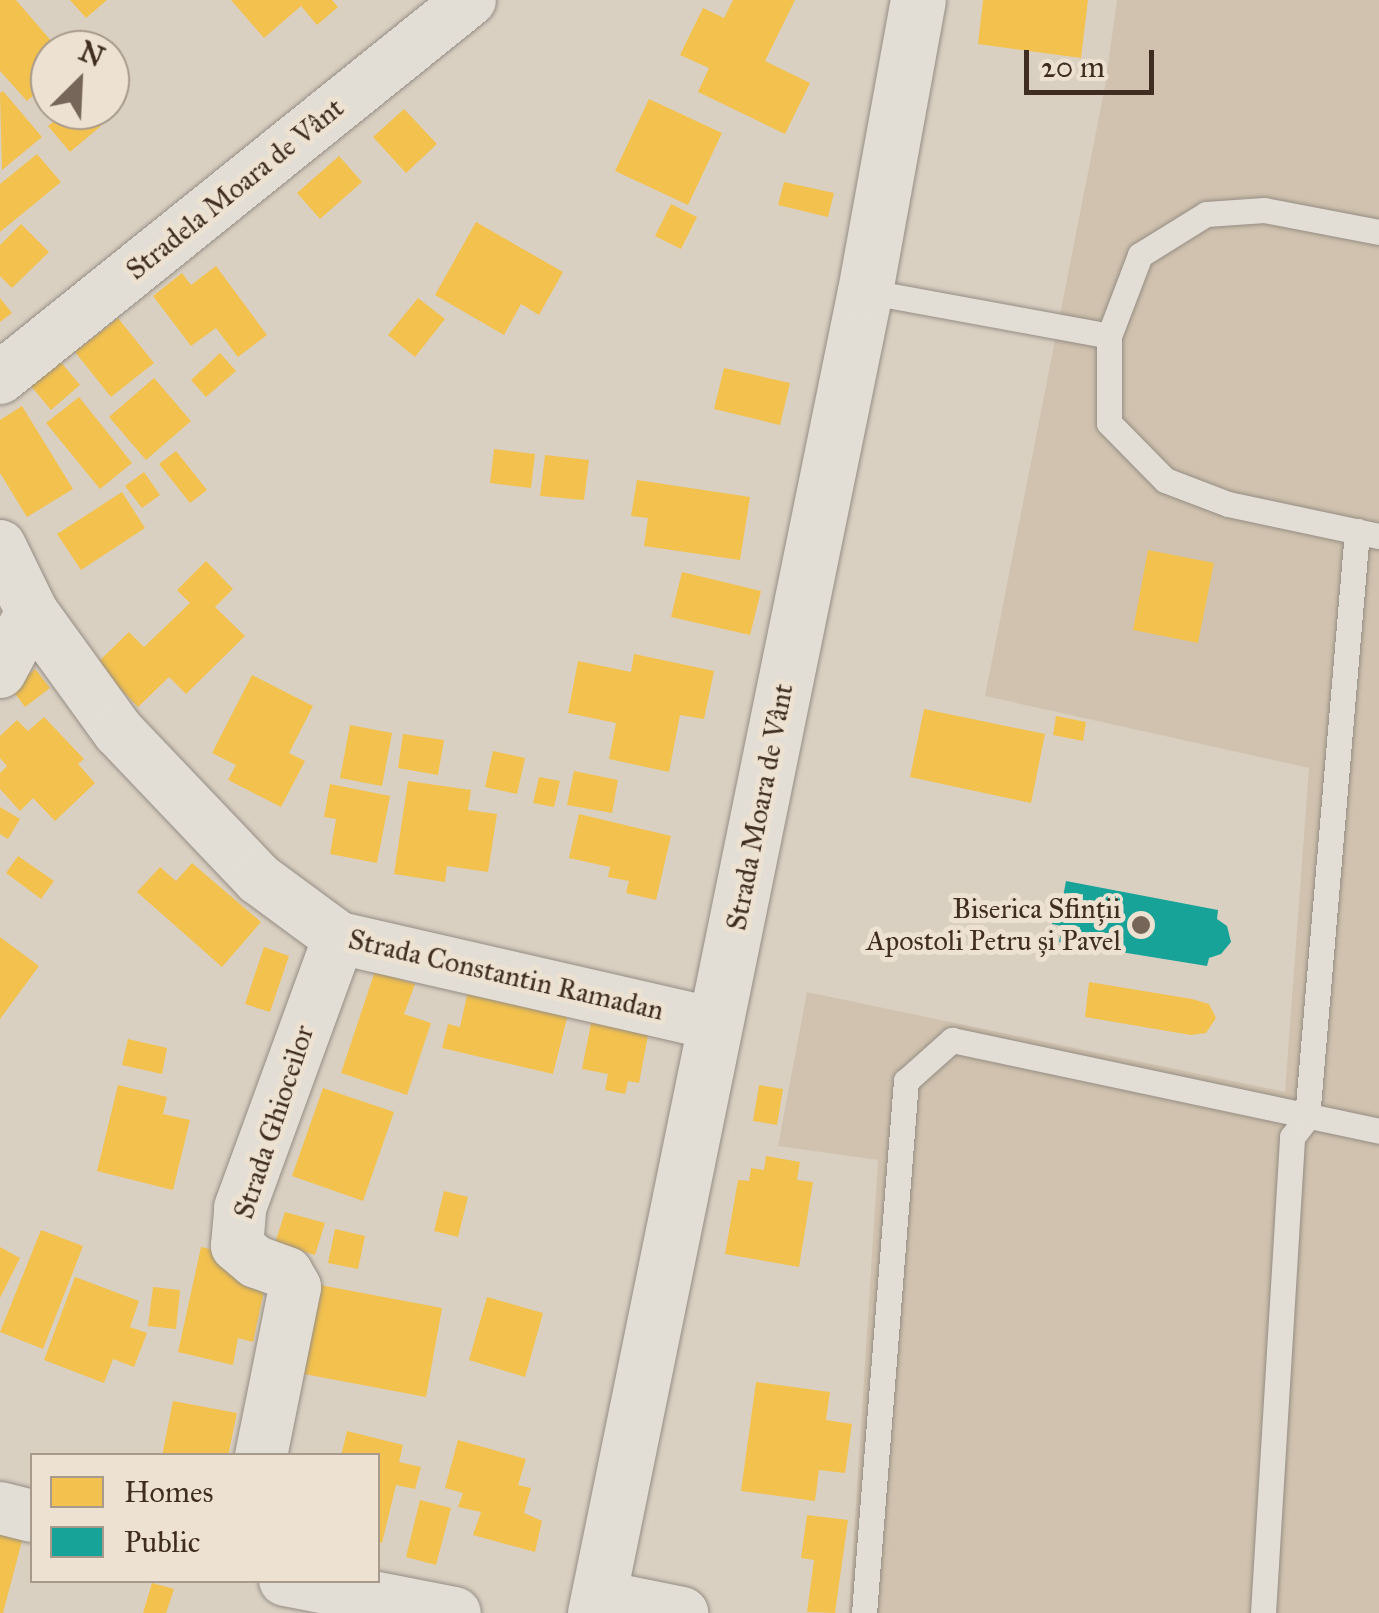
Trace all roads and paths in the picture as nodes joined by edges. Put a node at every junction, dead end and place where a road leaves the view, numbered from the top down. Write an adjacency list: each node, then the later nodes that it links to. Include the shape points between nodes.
1 (470, 0): 6 (street, Stradela Moara de Vânt)
2 (918, 0): 4 (main road, Strada Moara de Vânt)
3 (1379, 232): 5 (lane, via 1264,210 1206,214 1140,254)
4 (865, 291): 5 (lane); 12 (main road, Strada Moara de Vânt)
5 (1109, 336): 7 (lane, via 1109,423 1165,480 1228,504)
6 (0, 378)
7 (1368, 534): 13 (lane)
8 (0, 546): 9 (street, Strada Constantin Ramadan)
9 (32, 612): 10 (street); 11 (street, Strada Constantin Ramadan, via 118,732 260,879)
10 (0, 672)
11 (339, 938): 12 (street, Strada Constantin Ramadan); 15 (street, Strada Ghioceilor, via 240,1208 237,1246 256,1262 288,1273 294,1288)
12 (716, 1024): 19 (main road, Strada Moara de Vânt)
13 (1307, 1118): 14 (lane); 22 (lane, via 952,1040 906,1080); 23 (lane, via 1292,1137)
14 (1379, 1131)
15 (262, 1453)
16 (0, 1508): 17 (street)
17 (30, 1516)
18 (300, 1583): 20 (street)
19 (597, 1605): 21 (street)
20 (455, 1613)
21 (682, 1613)
22 (864, 1613)
23 (1262, 1613)

